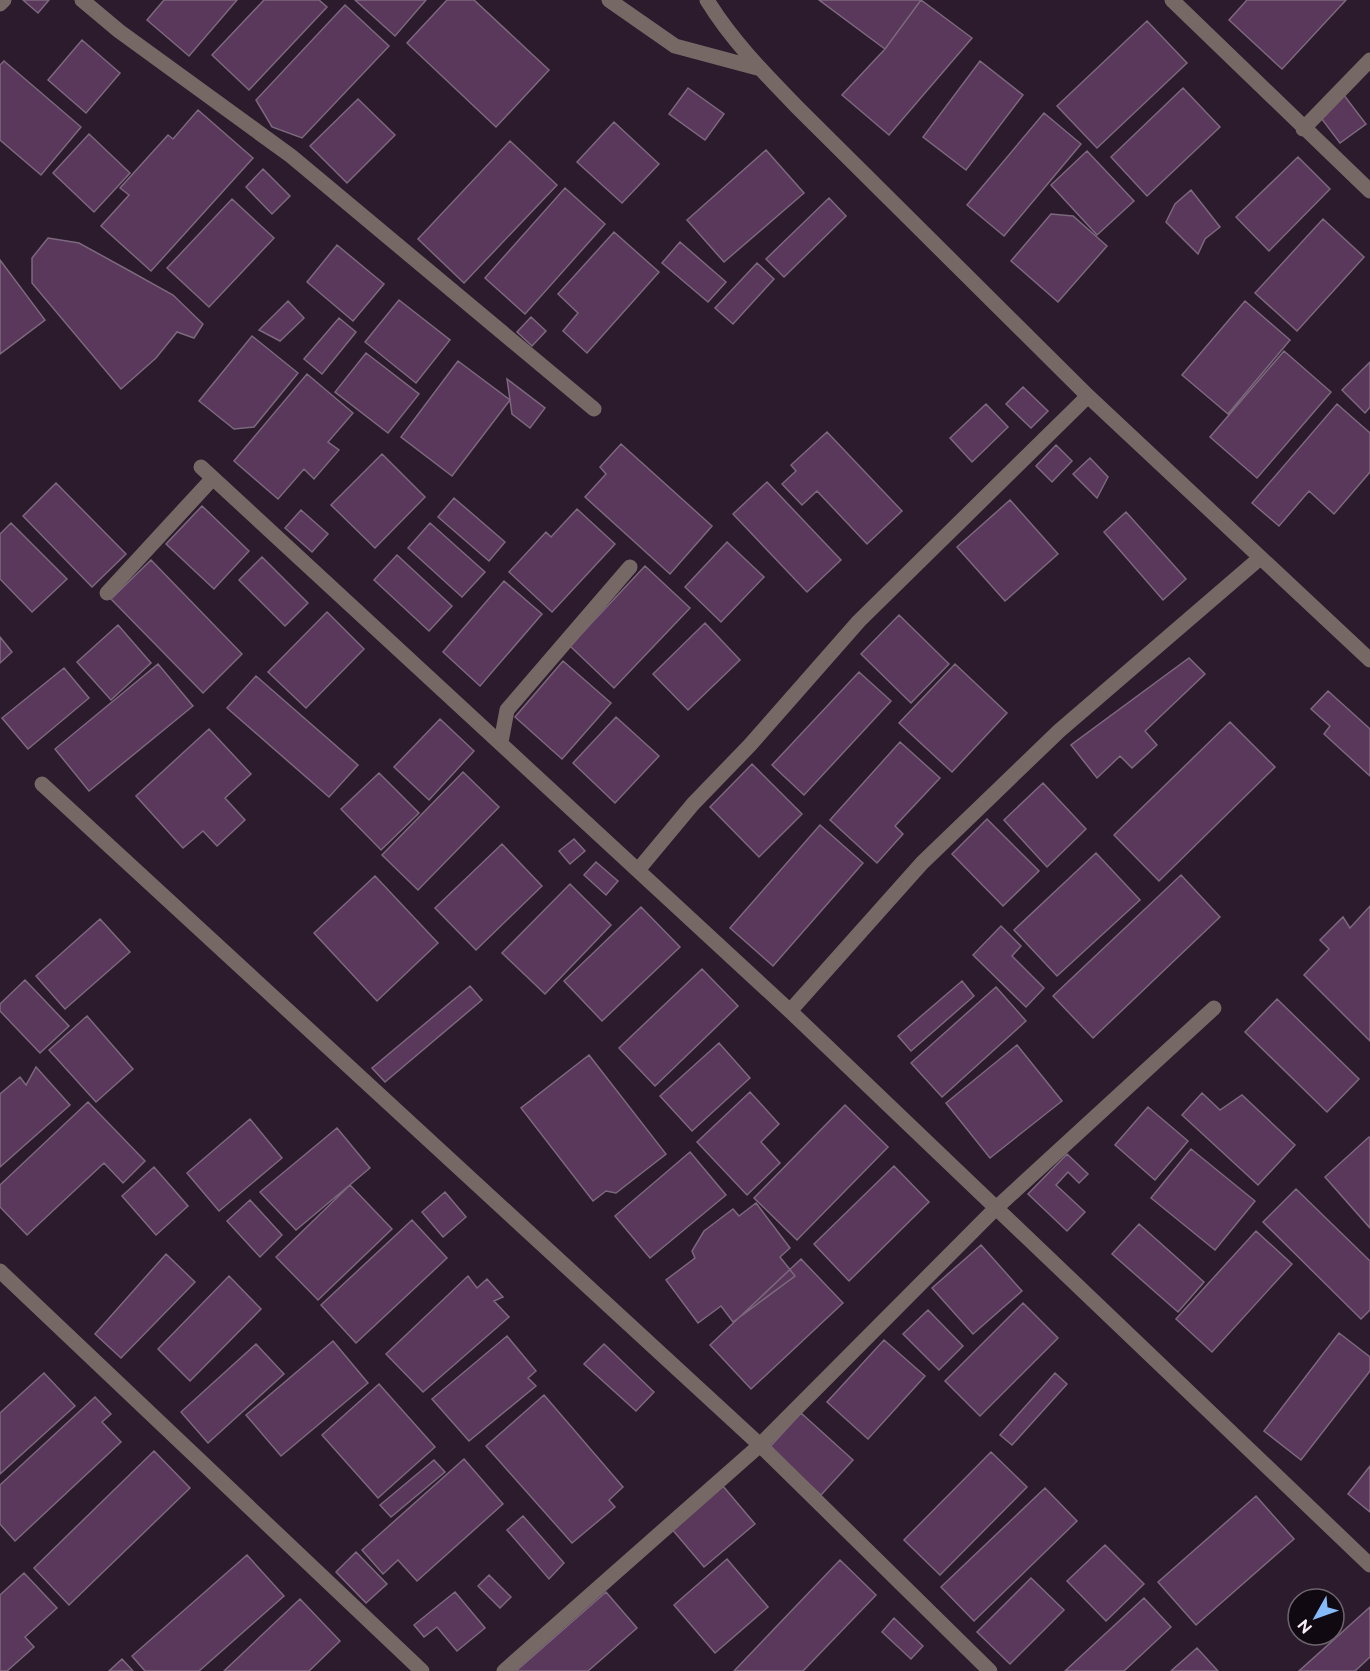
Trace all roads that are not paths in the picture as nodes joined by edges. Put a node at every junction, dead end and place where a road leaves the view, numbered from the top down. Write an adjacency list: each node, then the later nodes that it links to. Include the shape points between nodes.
1 (4, 0): 6 (street)
2 (82, 0): 12 (street, via 291,156)
3 (609, 0): 8 (street, via 675,46)
4 (707, 0): 8 (street, via 718,19)
5 (1172, 0): 9 (street)
6 (0, 4)
7 (1370, 60): 9 (street)
8 (761, 69): 11 (street)
9 (1304, 129): 10 (street)
10 (1370, 191)
11 (1088, 396): 15 (street); 21 (street, via 859,621)
12 (594, 409)
13 (201, 467): 14 (street)
14 (213, 478): 17 (street); 19 (street)
15 (1260, 558): 18 (street); 23 (street, via 1059,731 922,863)
16 (630, 567): 19 (street, via 507,710)
17 (106, 593)
18 (1368, 655)
19 (501, 742): 21 (street)
20 (42, 784): 26 (street)
21 (638, 870): 23 (street)
22 (1215, 1008): 24 (street)
23 (790, 1011): 24 (street)
24 (995, 1209): 26 (street); 27 (street)
25 (0, 1271): 28 (street)
26 (760, 1445): 29 (street); 30 (street)
27 (1370, 1565)
28 (422, 1671)
29 (504, 1671)
30 (990, 1671)

